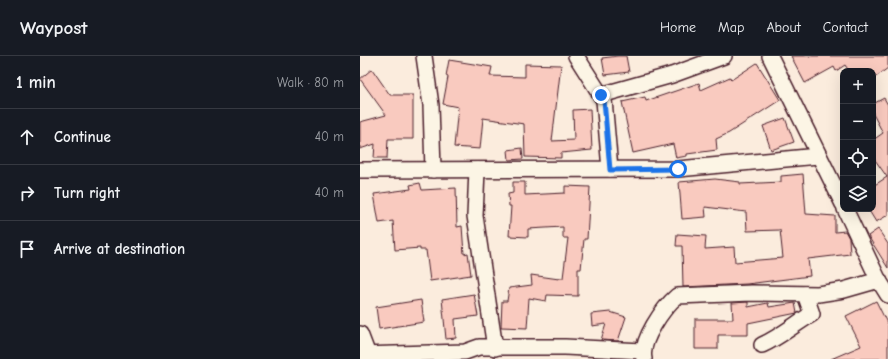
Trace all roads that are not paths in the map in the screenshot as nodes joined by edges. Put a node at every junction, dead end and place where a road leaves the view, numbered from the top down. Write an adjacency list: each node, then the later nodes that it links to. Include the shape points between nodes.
1 (424, 56): 8 (street, via 431,105)
2 (576, 56): 5 (street)
3 (724, 56): 5 (street, via 672,75)
4 (770, 56): 6 (street)
5 (601, 95): 10 (street, via 604,100)
6 (818, 156): 10 (street, via 678,169); 11 (street)
7 (360, 170): 8 (street)
8 (434, 170): 9 (street)
9 (477, 170): 10 (street); 18 (street, via 475,216)
10 (610, 170)
11 (840, 198)
12 (846, 212): 13 (street)
13 (879, 280): 14 (street, via 844,290); 15 (street)
14 (805, 294): 17 (street, via 812,314 778,338); 21 (street, via 677,296 661,312)
15 (888, 294)
16 (360, 334): 20 (street)
17 (762, 345)
18 (495, 348): 19 (street, via 479,347); 21 (street, via 565,347)
19 (473, 354): 20 (street, via 465,352)
20 (364, 355)
21 (643, 355)

